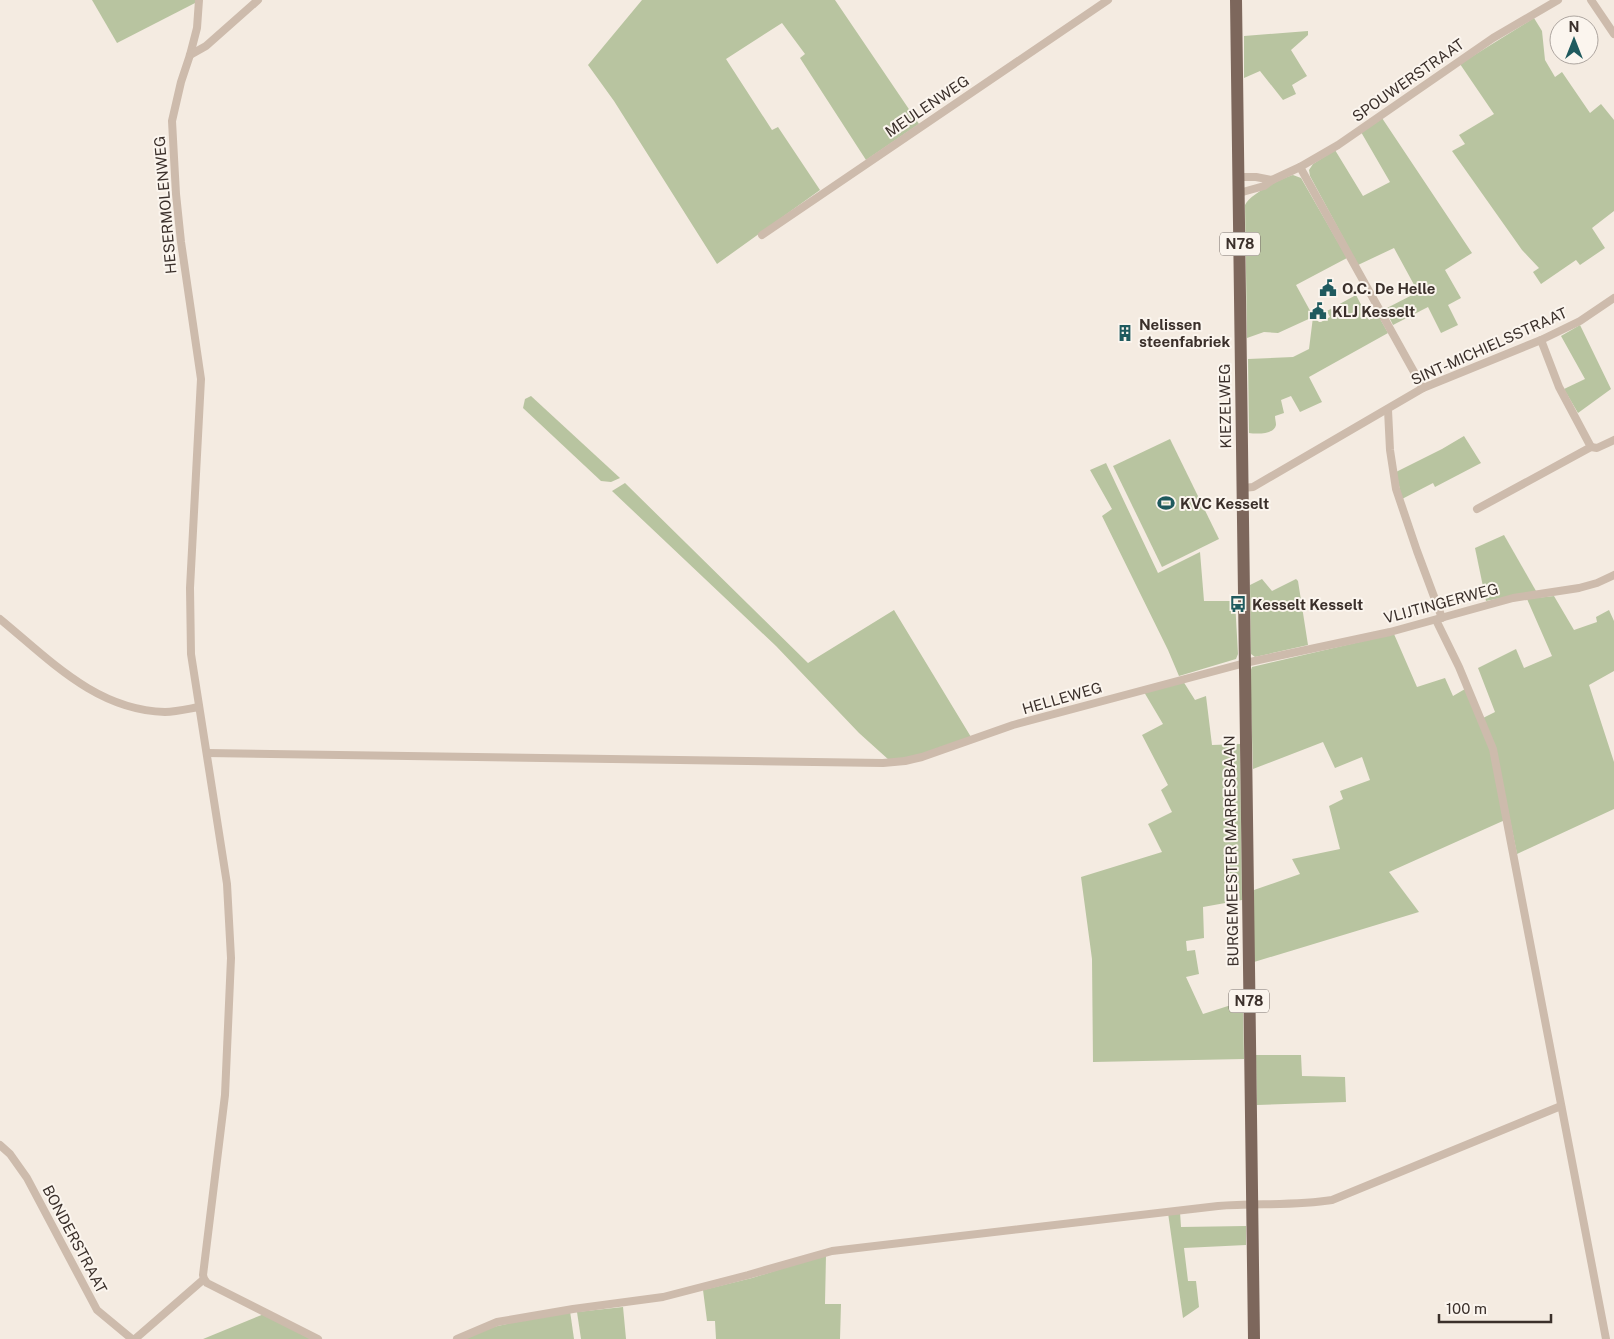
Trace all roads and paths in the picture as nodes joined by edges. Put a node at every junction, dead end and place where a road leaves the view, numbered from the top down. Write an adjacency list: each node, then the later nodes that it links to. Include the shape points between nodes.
1 (199, 0): 8 (street, HESERMOLENWEG, via 197,28)
2 (258, 0): 8 (street, via 206,46)
3 (1108, 0): 13 (street, MEULENWEG)
4 (1236, 0): 10 (main road, KIEZELWEG / N78)
5 (1558, 0): 9 (street, SPOUWERSTRAAT, via 1493,38 1338,145)
6 (1591, 0): 7 (street)
7 (1614, 34)
8 (190, 55): 26 (street, HESERMOLENWEG, via 175,103 172,145 181,242 200,379 189,618)
9 (1300, 167): 11 (street, SPOUWERSTRAAT); 16 (street)
10 (1239, 177): 11 (street); 12 (main road, KIEZELWEG / N78)
11 (1272, 180): 12 (street, SPOUWERSTRAAT, via 1264,186)
12 (1239, 193): 20 (main road, KIEZELWEG / N78)
13 (762, 235)
14 (1614, 298): 15 (street, SINT-MICHIELSSTRAAT, via 1580,321)
15 (1541, 340): 16 (street, SINT-MICHIELSSTRAAT); 19 (street, via 1559,387)
16 (1423, 388): 17 (street, SINT-MICHIELSSTRAAT)
17 (1388, 410): 20 (street, SINT-MICHIELSSTRAAT, via 1253,487); 24 (street, via 1396,489)
18 (1614, 440): 19 (street, via 1597,448)
19 (1590, 447): 21 (street)
20 (1242, 488): 25 (main road, KIEZELWEG / N78)
21 (1477, 510)
22 (1614, 575): 24 (street, VLIJTINGERWEG, via 1579,588 1513,598)
23 (0, 619): 26 (street, via 77,681 109,700 165,712)
24 (1439, 619): 25 (street, VLIJTINGERWEG); 28 (street, via 1493,749)
25 (1245, 662): 27 (street, HELLEWEG, via 1013,726 905,762); 30 (main road, BURGEMEESTER MARRESBAAN / N78)
26 (199, 707): 27 (street, HESERMOLENWEG)
27 (207, 753): 31 (street, HESERMOLENWEG, via 227,884 231,958 225,1095)
28 (1561, 1106): 30 (street, via 1332,1200); 36 (street)
29 (0, 1145): 32 (street, BONDERSTRAAT, via 27,1178 97,1310)
30 (1252, 1203): 34 (street, via 832,1252 663,1296 497,1322); 35 (main road, BURGEMEESTER MARRESBAAN / N78)
31 (204, 1279): 32 (street, BONDERSTRAAT); 33 (street)
32 (134, 1339)
33 (318, 1339)
34 (457, 1339)
35 (1254, 1339)
36 (1606, 1339)

